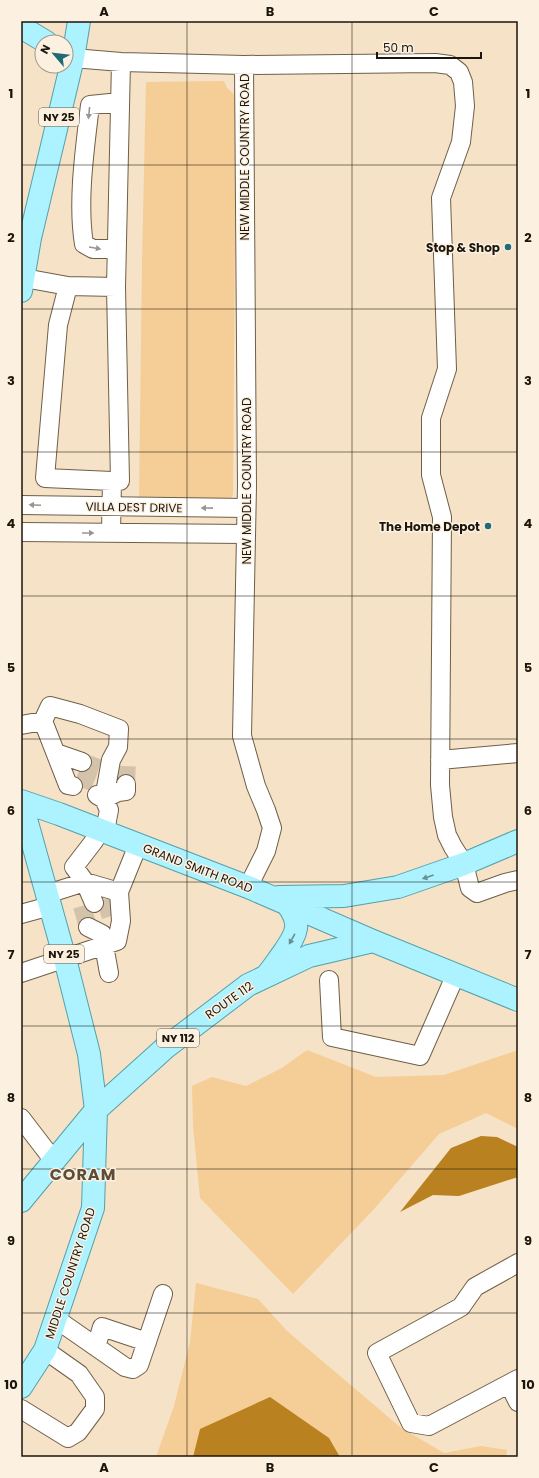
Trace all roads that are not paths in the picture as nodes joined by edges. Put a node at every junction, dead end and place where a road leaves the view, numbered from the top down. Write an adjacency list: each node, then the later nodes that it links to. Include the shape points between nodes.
1 (79, 21): 4 (main road, NY 25)
2 (21, 27): 3 (main road)
3 (34, 35)
4 (74, 38)
5 (74, 57): 6 (street)
6 (121, 62): 7 (street); 9 (street)
7 (244, 65): 18 (street, NEW MIDDLE COUNTRY ROAD); 26 (street, via 435,63 450,65 459,72 463,82 465,106 462,142 441,198 447,369 431,418 431,475 442,517)
8 (65, 74): 11 (main road, NY 25)
9 (120, 102): 10 (street); 10 (street, one-way to 10, via 90,105 83,162 81,228 84,244 92,249)
10 (117, 249): 13 (street)
11 (22, 284): 12 (street)
12 (68, 286): 13 (street); 14 (street, via 58,325 45,478)
13 (116, 287): 14 (street, via 120,481)
14 (112, 481): 17 (street)
15 (21, 505): 16 (street, VILLA DEST DRIVE, one-way to 15)
16 (59, 506): 17 (street, VILLA DEST DRIVE); 20 (street)
17 (112, 507): 18 (street, VILLA DEST DRIVE, one-way to 17); 21 (street)
18 (246, 508): 22 (street, NEW MIDDLE COUNTRY ROAD)
19 (21, 532): 20 (street)
20 (58, 532): 21 (street, one-way to 21)
21 (111, 533): 22 (street)
22 (246, 534): 34 (street, NEW MIDDLE COUNTRY ROAD, via 242,736 256,786 272,828 266,851)
23 (43, 721): 24 (street); 27 (street, via 56,753); 29 (street, via 50,706 119,729 121,756 111,760 109,810)
24 (21, 725)
25 (518, 752): 26 (street)
26 (440, 760): 32 (street, via 443,817 447,835)
27 (74, 774)
28 (21, 801): 29 (main road, GRAND SMITH ROAD); 36 (main road, MIDDLE COUNTRY ROAD / NY 25)
29 (102, 831): 31 (main road, GRAND SMITH ROAD); 35 (street, via 74,867)
30 (518, 841): 32 (main road)
31 (138, 845): 34 (main road, GRAND SMITH ROAD); 35 (street)
32 (464, 864): 33 (street, via 470,888 477,893); 37 (main road, one-way to 37, via 398,887 344,896)
33 (518, 880)
34 (248, 887): 37 (main road, GRAND SMITH ROAD)
35 (96, 896): 36 (street); 39 (street, via 120,921 117,941)
36 (49, 900): 38 (street); 41 (main road, MIDDLE COUNTRY ROAD / NY 25)
37 (279, 900): 40 (main road, GRAND SMITH ROAD); 45 (main road, one-way to 45, via 294,913 296,929 294,939)
38 (21, 914)
39 (101, 930): 41 (street); 43 (street)
40 (373, 941): 44 (main road); 45 (main road, ROUTE 112 / NY 112, via 309,956)
41 (65, 959): 42 (street); 48 (main road, MIDDLE COUNTRY ROAD / NY 25, via 89,1054)
42 (21, 973)
43 (109, 973)
44 (456, 974): 46 (street, via 420,1056 332,1037); 47 (main road)
45 (266, 976): 48 (main road, ROUTE 112 / NY 112, via 248,985 165,1048)
46 (329, 980)
47 (518, 1000)
48 (96, 1110): 50 (main road, ROUTE 112 / NY 112); 54 (main road, MIDDLE COUNTRY ROAD / NY 25, via 93,1208)
49 (21, 1118): 50 (street)
50 (54, 1160): 51 (main road, ROUTE 112 / NY 112)
51 (21, 1201)
52 (518, 1263): 58 (street, via 475,1287 462,1307 377,1353 411,1423 429,1426)
53 (164, 1294): 55 (street)
54 (56, 1319): 56 (street); 57 (main road, MIDDLE COUNTRY ROAD / NY 25)
55 (147, 1342): 56 (street, via 102,1327); 56 (street, via 139,1365 133,1369)
56 (96, 1347)
57 (45, 1350): 59 (main road, MIDDLE COUNTRY ROAD / NY 25); 61 (street, via 79,1374 95,1397 95,1409 78,1432 68,1438)
58 (514, 1381): 60 (street)
59 (21, 1386)
60 (518, 1402)
61 (21, 1409)

